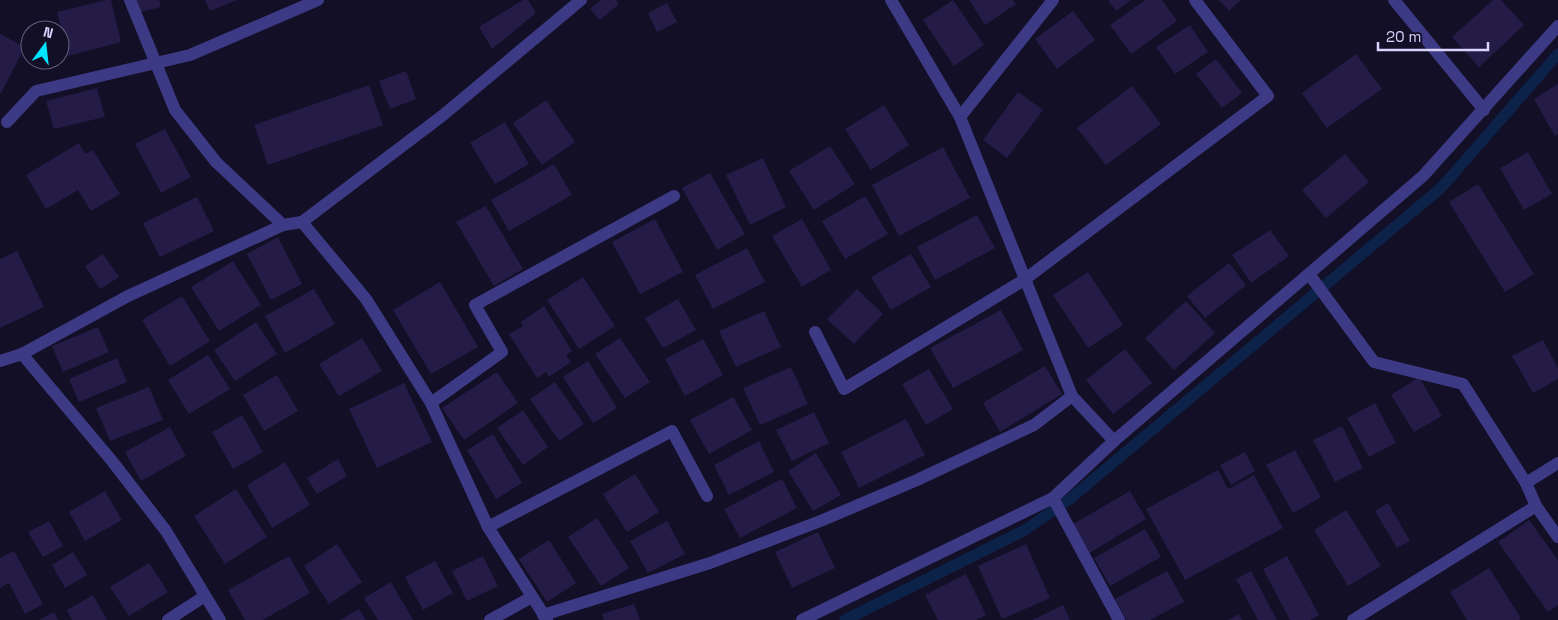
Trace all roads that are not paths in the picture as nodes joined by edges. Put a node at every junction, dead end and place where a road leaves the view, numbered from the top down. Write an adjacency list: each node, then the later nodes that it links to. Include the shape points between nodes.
1 (130, 0): 9 (street)
2 (318, 0): 9 (street, via 190,55)
3 (581, 0): 14 (street, via 442,116)
4 (891, 0): 11 (street)
5 (1053, 0): 11 (street)
6 (1195, 0): 17 (street, via 1268,96)
7 (1394, 0): 10 (street)
8 (1558, 26): 10 (street)
9 (154, 64): 12 (street, via 36,92); 15 (street, via 176,110 216,162)
10 (1484, 110): 16 (street, via 1423,176)
11 (960, 117): 17 (street)
12 (7, 122)
13 (674, 196): 22 (street, via 476,305 502,352)
14 (302, 222): 15 (street); 22 (street, via 366,299)
15 (283, 225): 19 (street, via 128,296)
16 (1309, 274): 23 (street); 25 (street, via 1374,362 1463,384)
17 (1024, 280): 18 (street, via 844,389); 21 (street)
18 (815, 332)
19 (22, 354): 20 (street); 31 (street, via 166,531)
20 (0, 361)
21 (1072, 396): 23 (street); 33 (street, via 1034,425 823,520 710,563)
22 (431, 403): 29 (street)
23 (1114, 441): 27 (street)
24 (1558, 464): 25 (street)
25 (1526, 483): 28 (street)
26 (707, 496): 29 (street, via 672,431)
27 (1053, 498): 37 (street); 38 (street)
28 (1536, 506): 30 (street); 39 (street)
29 (488, 527): 32 (street)
30 (1558, 537)
31 (205, 596): 34 (street); 35 (street)
32 (532, 596): 33 (street); 36 (street)
33 (545, 618)
34 (168, 620)
35 (220, 620)
36 (490, 620)
37 (802, 620)
38 (1118, 620)
39 (1353, 620)

